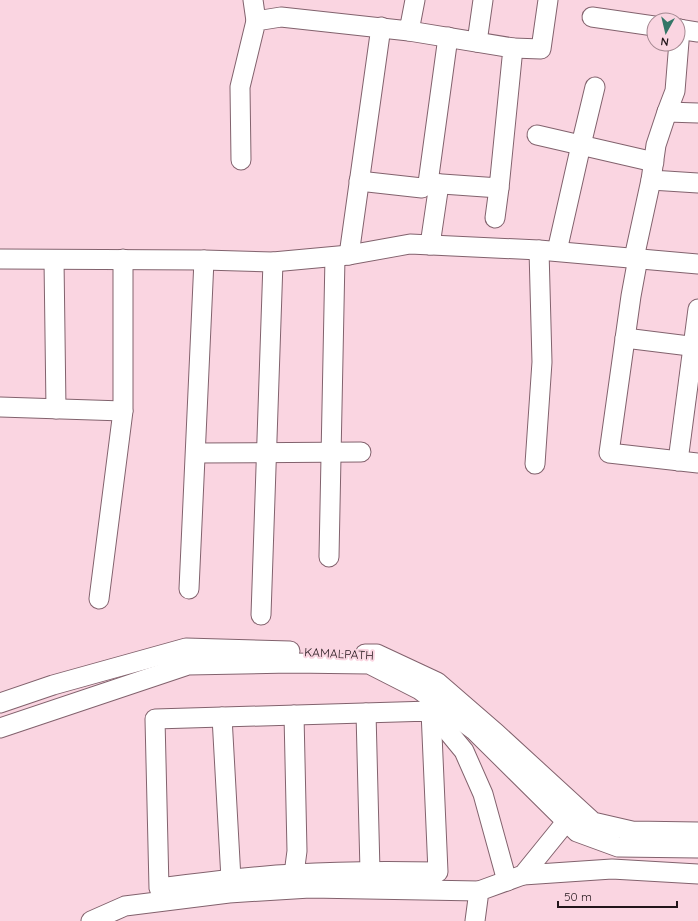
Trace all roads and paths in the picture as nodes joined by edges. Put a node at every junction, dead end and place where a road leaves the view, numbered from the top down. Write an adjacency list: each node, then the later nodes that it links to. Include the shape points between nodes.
1 (253, 0): 6 (street)
2 (415, 0): 9 (street)
3 (483, 0): 11 (street)
4 (548, 0): 12 (street, via 540,49)
5 (592, 17): 7 (street)
6 (256, 21): 8 (street, via 281,17); 19 (street, via 240,87)
7 (646, 25)
8 (382, 27): 9 (street); 21 (street)
9 (409, 31): 10 (street)
10 (448, 37): 11 (street); 22 (street)
11 (477, 42): 12 (street)
12 (513, 48): 24 (street)
13 (681, 52): 15 (street, via 675,91)
14 (595, 87): 18 (street)
15 (666, 112): 16 (street); 20 (street)
16 (698, 113)
17 (537, 135): 18 (street)
18 (581, 145): 20 (street); 27 (street)
19 (241, 160)
20 (652, 171): 23 (street); 29 (street)
21 (359, 181): 22 (street, via 422,188); 28 (street)
22 (434, 183): 24 (street); 26 (street)
23 (698, 183)
24 (499, 188): 25 (street)
25 (495, 218)
26 (430, 245): 27 (street); 28 (street, via 410,244)
27 (548, 251): 29 (street); 48 (street)
28 (342, 256): 34 (street); 42 (street)
29 (636, 258): 35 (street); 37 (street)
30 (0, 259): 31 (street)
31 (54, 260): 32 (street); 40 (street)
32 (123, 260): 33 (street); 41 (street)
33 (204, 260): 34 (street); 44 (street)
34 (273, 262): 45 (street)
35 (698, 264)
36 (698, 309): 38 (street)
37 (625, 338): 38 (street); 46 (street, via 609,453)
38 (696, 346): 46 (street)
39 (0, 407): 40 (street)
40 (56, 409): 41 (street)
41 (123, 411): 51 (street)
42 (331, 452): 43 (street); 45 (street); 49 (street)
43 (361, 452)
44 (196, 453): 45 (street); 50 (street)
45 (266, 453): 52 (street)
46 (678, 461): 47 (street)
47 (698, 463)
48 (535, 464)
49 (329, 557)
50 (189, 588)
51 (99, 599)
52 (261, 615)
53 (0, 704): 60 (street, KAMALPATH, via 53,685 186,648 377,654 437,682 593,822 632,831)
54 (431, 711): 55 (street); 62 (street, via 438,872); 65 (street, via 464,751)
55 (366, 713): 56 (street); 62 (street)
56 (294, 715): 57 (street); 63 (street, via 297,851)
57 (222, 717): 66 (street); 66 (street, via 155,719 159,888)
58 (0, 728): 59 (street, via 188,665 369,664 420,690 474,730)
59 (566, 822): 61 (street, via 577,832 618,847); 65 (street)
60 (698, 832)
61 (698, 848)
62 (370, 871): 63 (street)
63 (294, 874): 66 (street)
64 (698, 874): 65 (street, via 612,869)
65 (515, 878): 67 (street)
66 (231, 879)
67 (479, 891): 68 (street, via 310,888 229,893 125,906); 69 (street)
68 (91, 921)
69 (475, 921)

